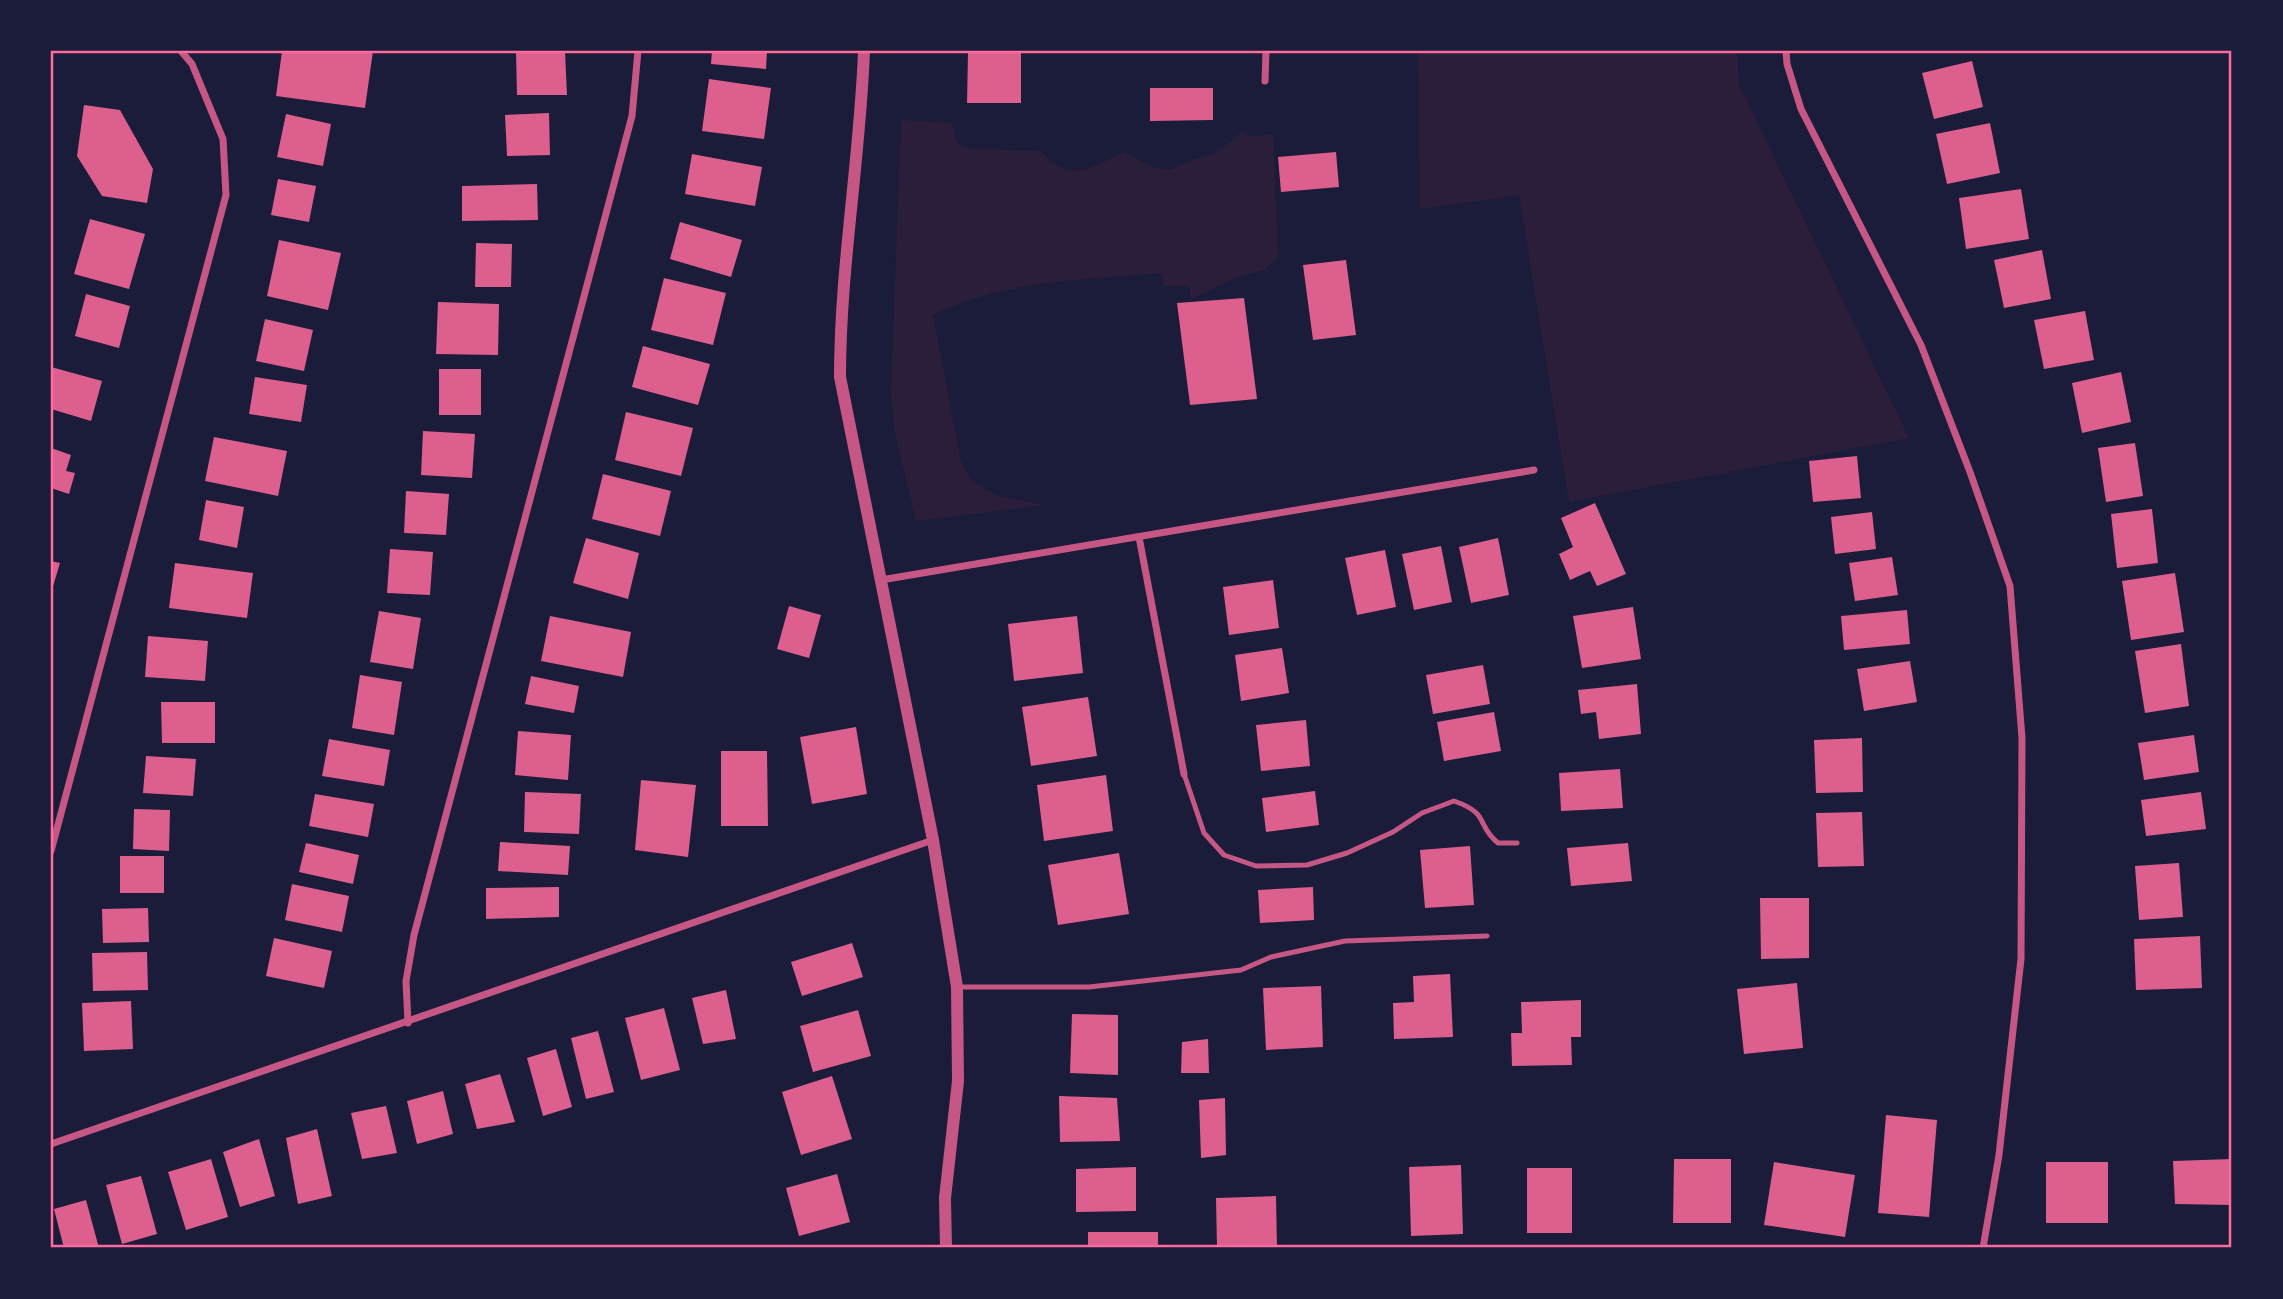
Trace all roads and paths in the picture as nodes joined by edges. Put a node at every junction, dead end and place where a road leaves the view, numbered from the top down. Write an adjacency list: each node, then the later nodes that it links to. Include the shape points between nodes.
1 (181, 51): 13 (street, via 192,64 223,139 226,195)
2 (638, 51): 16 (street, via 632,116 414,935 406,981)
3 (864, 51): 9 (street, via 862,118 840,317 840,377)
4 (1266, 51): 6 (street)
5 (1786, 51): 19 (street, via 1801,109 1921,345 2010,586 2022,738 2021,959 1999,1155)
6 (1265, 81)
7 (1534, 470): 8 (street)
8 (1139, 537): 9 (street); 10 (street)
9 (881, 580): 11 (street)
10 (1184, 774): 12 (lane, via 1205,833 1224,855 1256,866 1307,865 1347,853 1454,801 1482,816 1498,843)
11 (933, 840): 15 (street); 16 (street)
12 (1517, 843)
13 (51, 851)
14 (1487, 936): 15 (lane, via 1345,941 1271,957 1241,970 1089,986)
15 (957, 987): 18 (street, via 958,1081 945,1198)
16 (408, 1023): 17 (street)
17 (51, 1144)
18 (946, 1248)
19 (1983, 1248)

